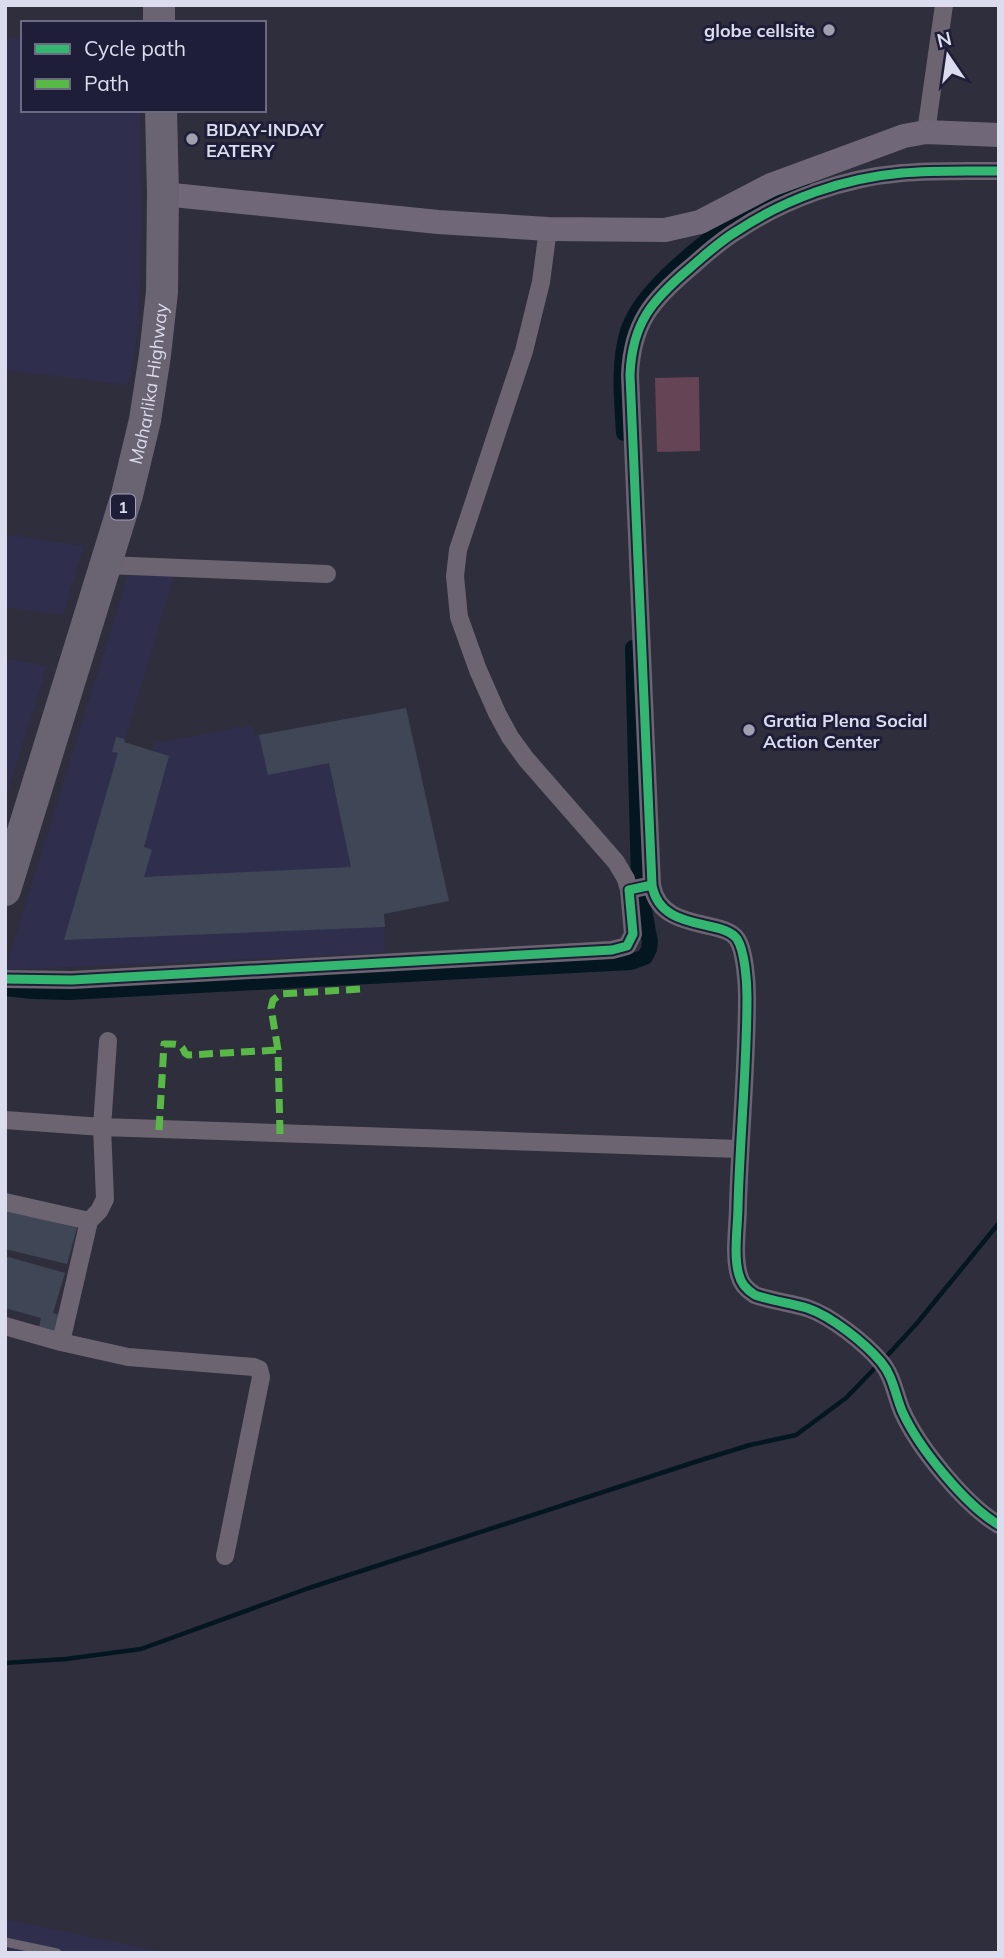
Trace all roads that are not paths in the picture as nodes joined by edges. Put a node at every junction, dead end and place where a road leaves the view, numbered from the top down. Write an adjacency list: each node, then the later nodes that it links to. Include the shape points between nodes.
1 (944, 5): 3 (street)
2 (161, 112): 6 (highway, Maharlika Highway / 1)
3 (926, 132): 4 (street); 7 (street, via 771,185 687,226 650,231)
4 (999, 135)
5 (999, 171): 10 (street, via 884,175 792,201 735,232 702,257 655,301 637,330 630,375)
6 (163, 194): 7 (street); 8 (highway, Maharlika Highway / 1, via 162,292 155,355 145,420)
7 (548, 229): 12 (street, via 524,351 458,550 457,609 503,726 615,862)
8 (106, 565): 9 (street); 11 (highway, Maharlika Highway / 1)
9 (327, 574)
10 (652, 885): 12 (street); 17 (street, via 657,900 669,911 731,934 739,944 747,998)
11 (5, 890)
12 (629, 890): 13 (street, via 633,934 627,946 612,950 72,980)
13 (5, 979)
14 (108, 1041): 16 (street)
15 (5, 1120): 16 (street)
16 (102, 1127): 17 (street); 19 (street, via 104,1199)
17 (739, 1149): 22 (street, via 737,1261 744,1286 763,1297 813,1310 873,1353 889,1373 918,1440 972,1504)
18 (5, 1202): 19 (street)
19 (89, 1222): 21 (street)
20 (5, 1326): 21 (street)
21 (61, 1342): 23 (street, via 128,1357 261,1371)
22 (999, 1525)
23 (225, 1556)
24 (5, 1942): 25 (lane)
25 (57, 1953)

